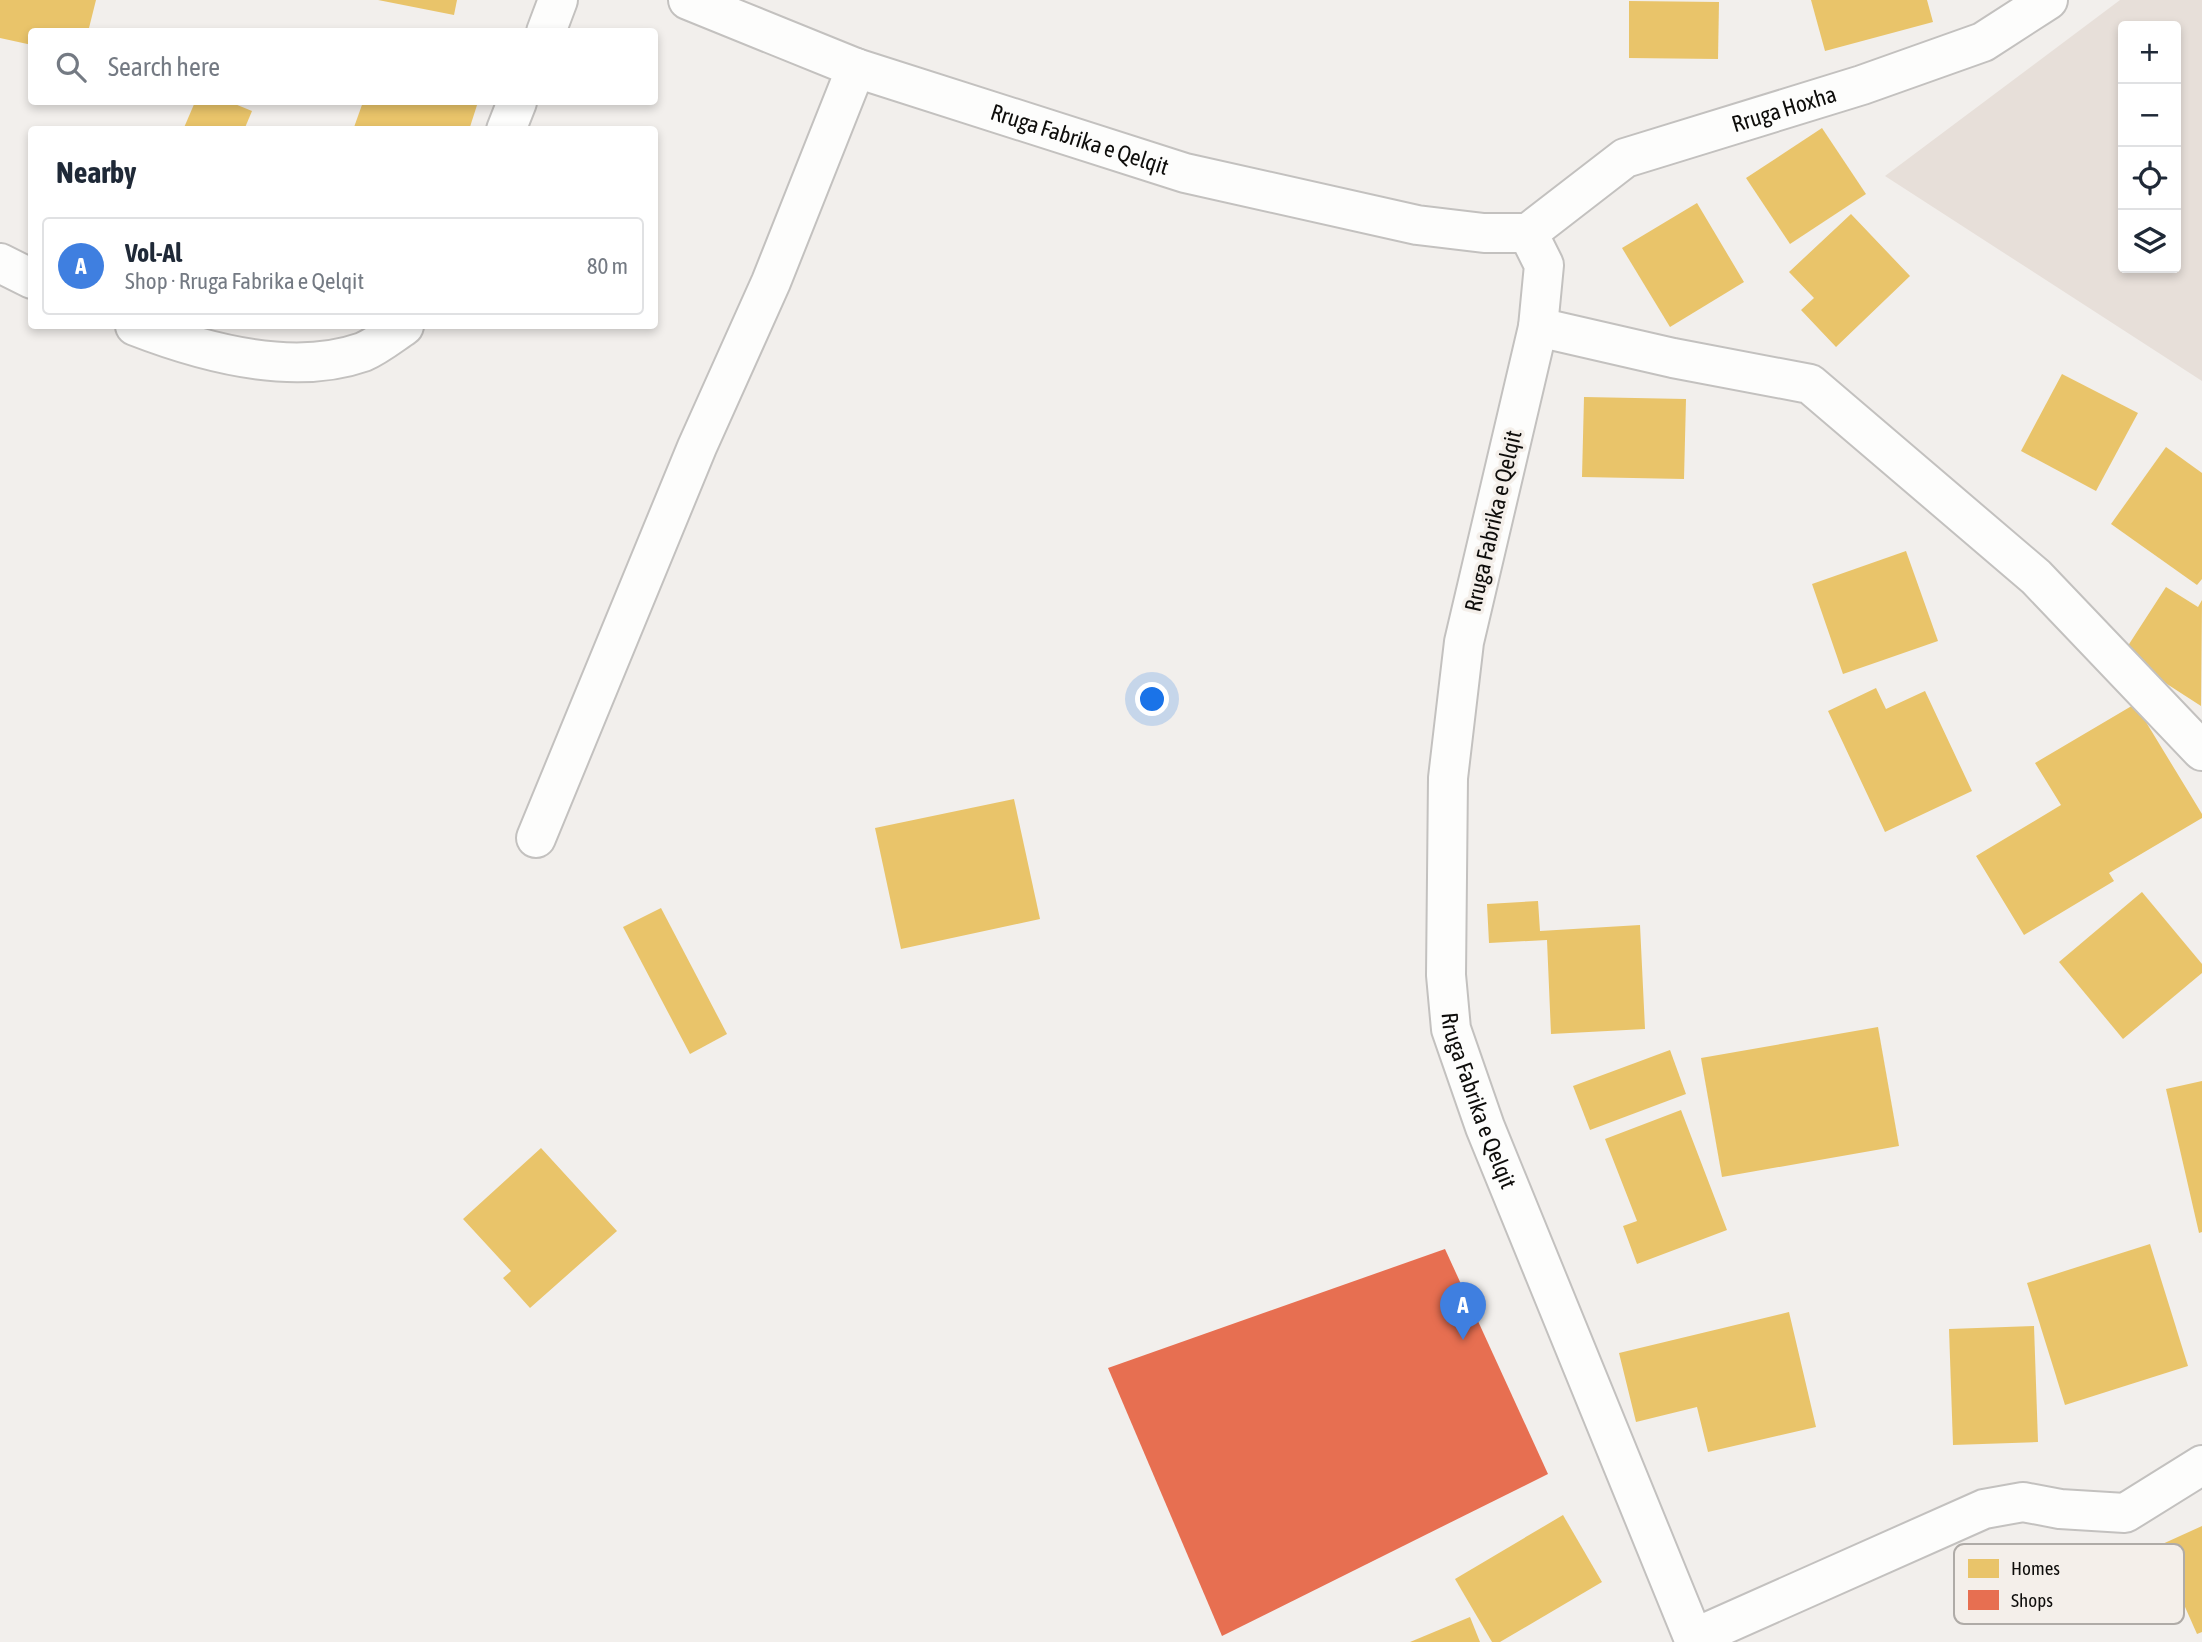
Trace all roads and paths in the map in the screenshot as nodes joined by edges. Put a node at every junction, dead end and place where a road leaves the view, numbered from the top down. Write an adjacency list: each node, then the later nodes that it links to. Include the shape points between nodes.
1 (558, 0): 4 (street)
2 (688, 0): 5 (street, Rruga Fabrika e Qelqit)
3 (2048, 0): 8 (street, Rruga Hoxha, via 1983,42 1862,85 1625,158)
4 (548, 28)
5 (856, 68): 8 (street, Rruga Fabrika e Qelqit, via 1185,173 1417,225); 15 (street, via 771,282 697,447)
6 (516, 105): 7 (street)
7 (508, 126)
8 (1528, 233): 11 (street, Rruga Fabrika e Qelqit, via 1544,265)
9 (0, 263): 10 (street)
10 (28, 277)
11 (1538, 327): 14 (street, via 1810,384 2036,577); 17 (street, Rruga Fabrika e Qelqit, via 1463,655 1448,778 1446,975 1451,1030 1490,1139)
12 (143, 329): 13 (street, via 249,359 318,362 364,351)
13 (399, 329)
14 (2202, 751)
15 (536, 838)
16 (2202, 1465): 17 (street, via 2125,1513 2024,1502 1984,1508)
17 (1694, 1640)

